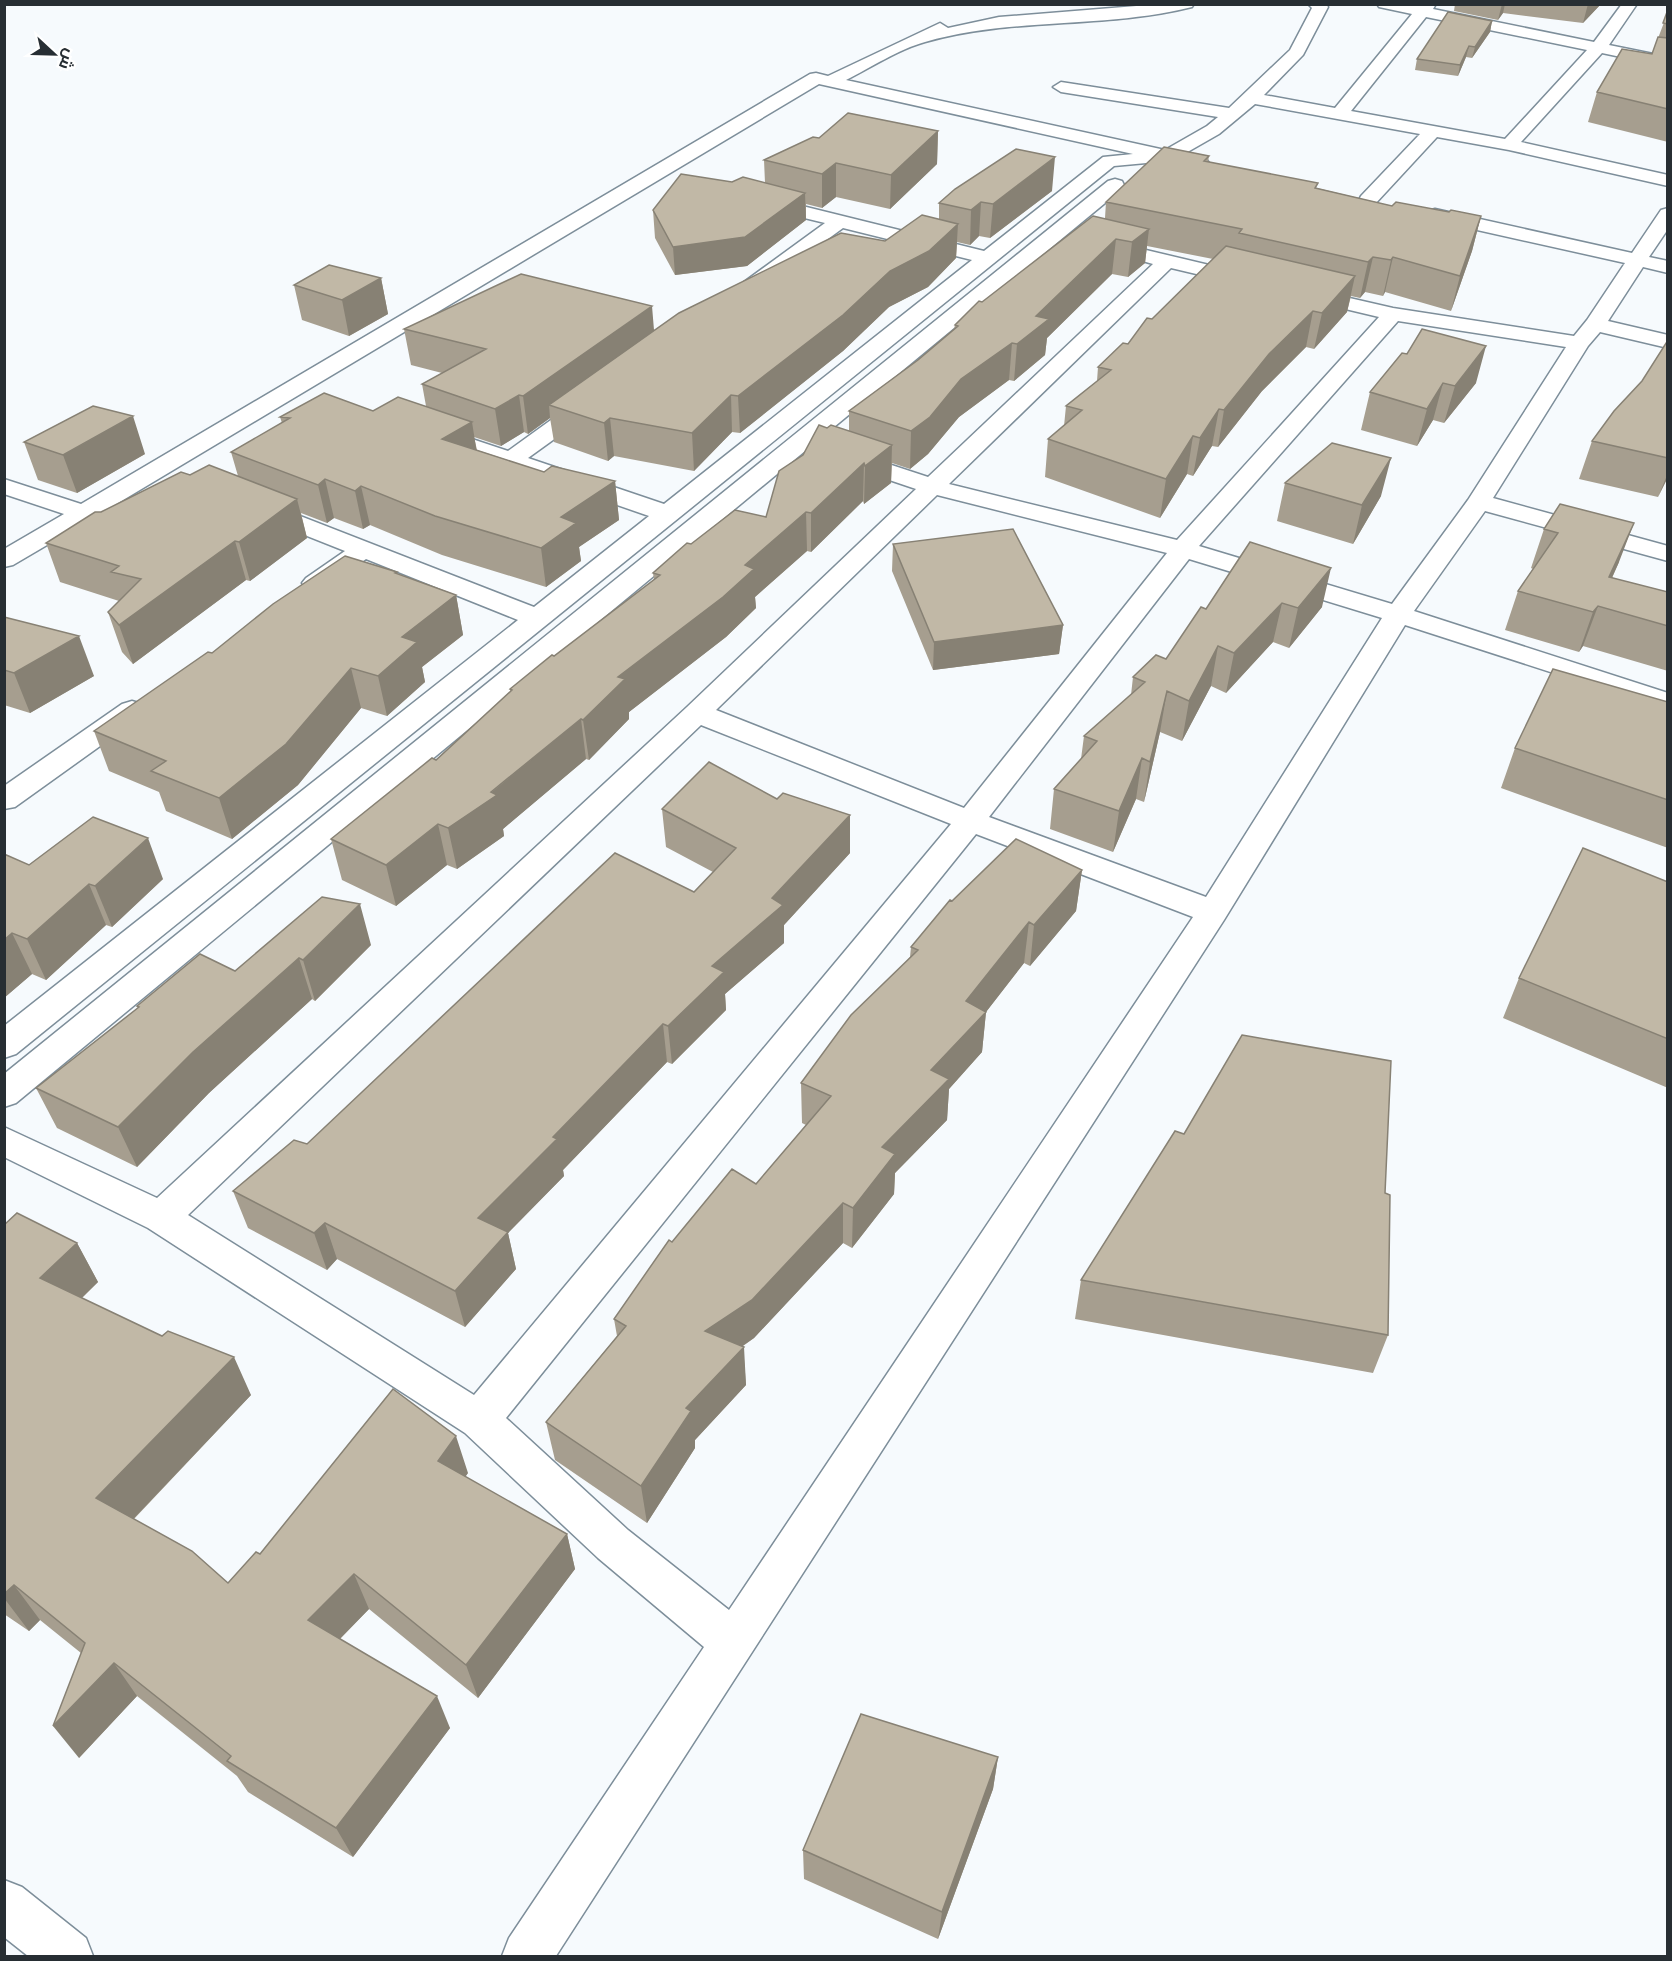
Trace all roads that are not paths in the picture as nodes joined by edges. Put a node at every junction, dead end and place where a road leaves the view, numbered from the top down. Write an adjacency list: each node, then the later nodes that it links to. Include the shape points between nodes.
1 (1187, 4): 7 (street, via 1147,12 999,22)
2 (1315, 4): 12 (street, via 1320,7 1298,52)
3 (1384, 4): 5 (street)
4 (1630, 4): 8 (street)
5 (1426, 8): 8 (street); 14 (street)
6 (981, 9): 7 (street)
7 (921, 38): 10 (street)
8 (1599, 46): 9 (street); 16 (street)
9 (1668, 62)
10 (831, 87): 17 (street); 18 (street); 32 (street); 49 (street, via 816,78)
11 (1061, 87): 13 (street)
12 (1252, 98): 13 (street); 14 (street)
13 (1232, 114): 17 (street)
14 (1339, 114): 15 (street)
15 (1433, 131): 16 (street); 25 (street)
16 (1509, 145): 22 (street)
17 (1168, 156): 18 (street); 19 (street); 20 (street)
18 (1109, 161): 19 (street); 31 (street)
19 (1137, 167): 21 (street); 43 (street, via 1067,237)
20 (1223, 168)
21 (1195, 180)
22 (1668, 181)
23 (1345, 195): 25 (street)
24 (749, 198): 29 (street)
25 (1368, 200): 26 (street)
26 (1390, 205)
27 (1412, 210): 34 (street)
28 (1668, 214): 34 (street)
29 (839, 222): 31 (street); 37 (street)
30 (1123, 250): 33 (street)
31 (987, 258): 50 (street)
32 (548, 261)
33 (1167, 261): 35 (street); 46 (street)
34 (1636, 271): 39 (street)
35 (1269, 285)
36 (1292, 290): 38 (street)
37 (733, 299)
38 (1393, 314): 39 (street); 51 (street)
39 (1587, 334): 40 (street); 48 (street)
40 (1668, 342)
41 (607, 390): 44 (street)
42 (411, 427): 44 (street)
43 (801, 443): 46 (street); 65 (street)
44 (511, 460): 50 (street)
45 (4, 486): 49 (street)
46 (934, 487): 51 (street); 60 (street)
47 (237, 499): 52 (street)
48 (1479, 502): 53 (street); 56 (street)
49 (84, 513): 54 (street)
50 (668, 514): 57 (street)
51 (1183, 549): 56 (street); 62 (street)
52 (363, 550): 55 (street); 57 (street)
53 (1668, 554)
54 (4, 560)
55 (295, 597)
56 (1398, 614): 59 (street); 63 (street)
57 (538, 618): 64 (street)
58 (150, 698): 61 (street)
59 (1668, 702)
60 (697, 712): 62 (street); 67 (street)
61 (4, 800)
62 (970, 821): 63 (street); 68 (street)
63 (1213, 912): 69 (street)
64 (4, 1045)
65 (4, 1094)
66 (4, 1141): 67 (street)
67 (160, 1217): 68 (street)
68 (479, 1420): 69 (street, via 613,1544)
69 (733, 1642): 72 (street)
70 (4, 1905): 71 (street)
71 (68, 1956)
72 (527, 1956)

